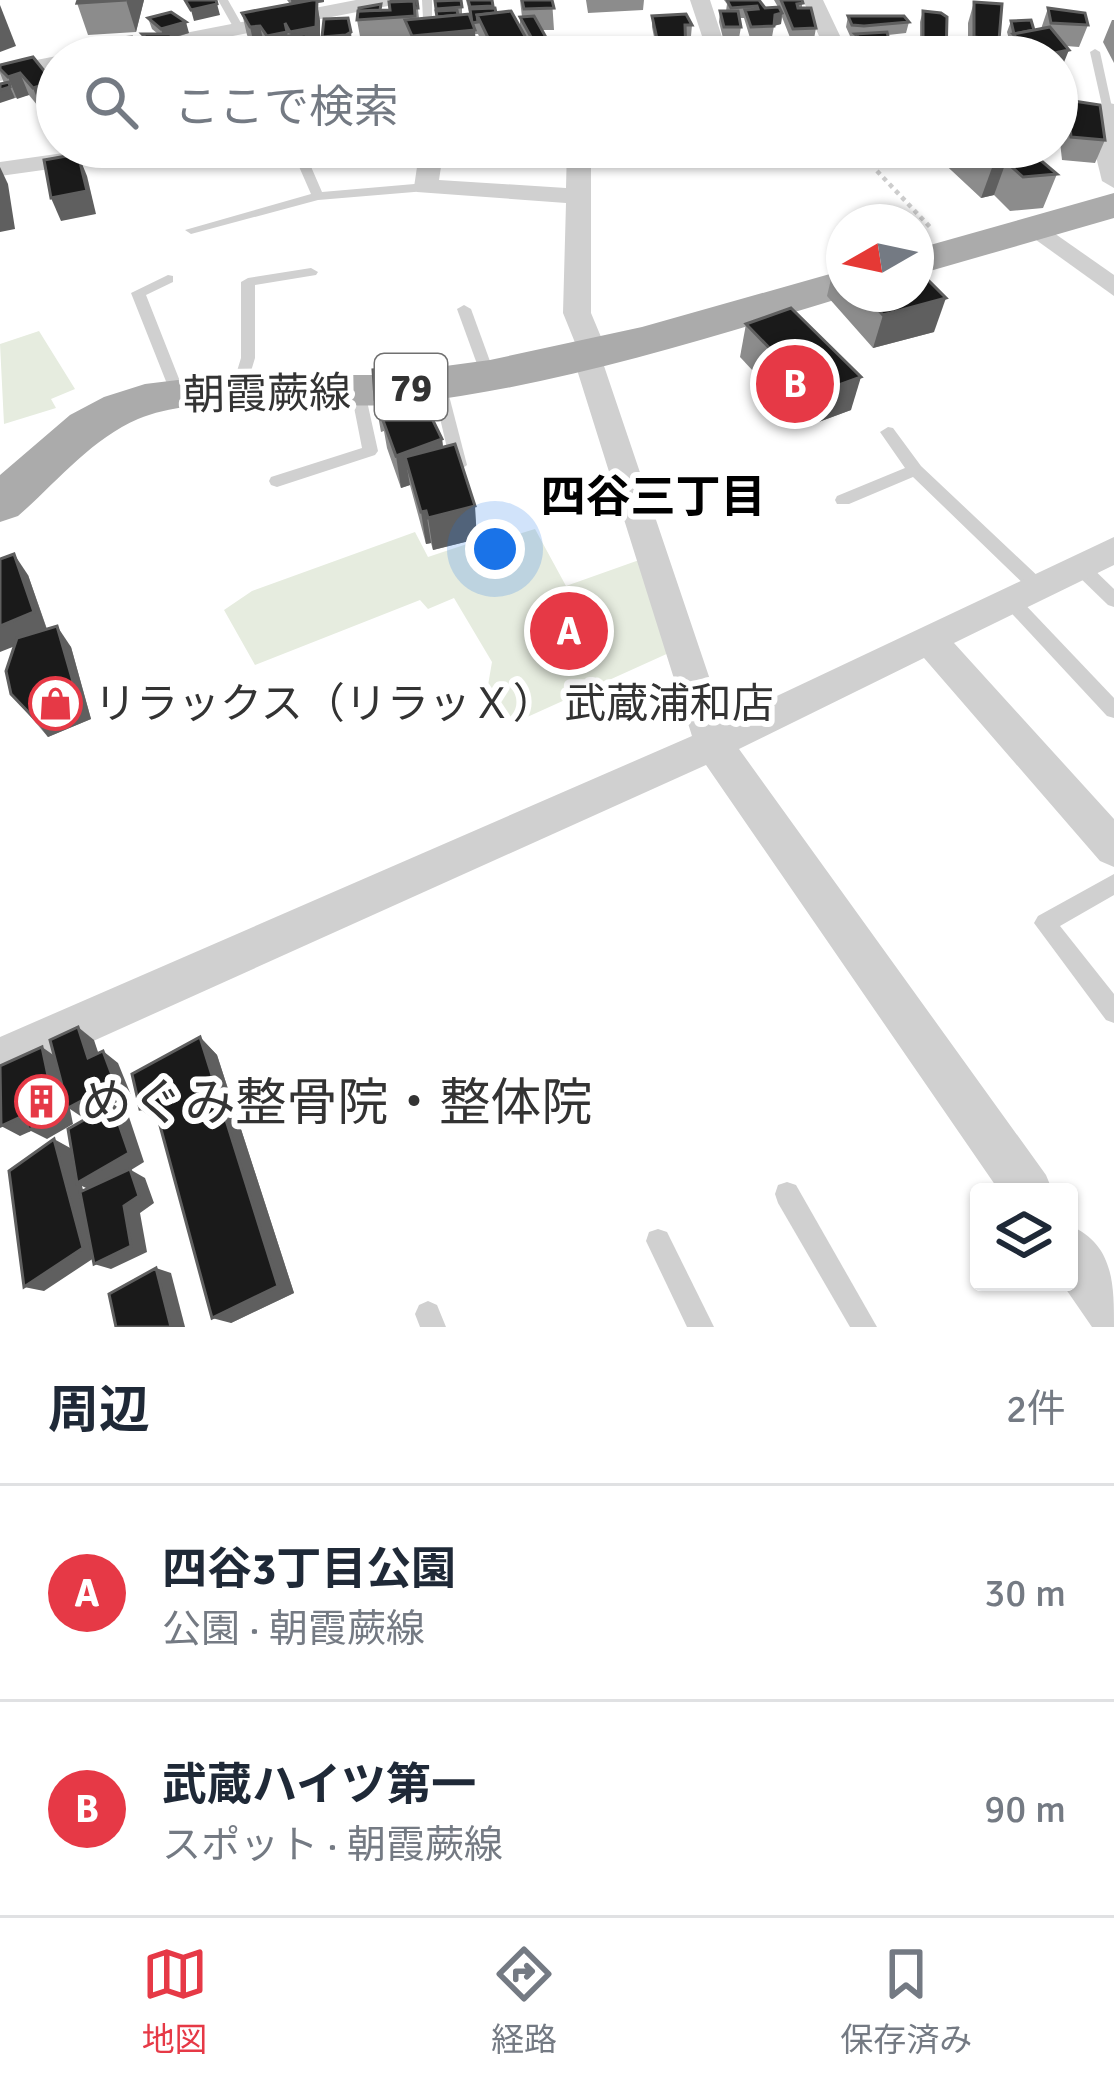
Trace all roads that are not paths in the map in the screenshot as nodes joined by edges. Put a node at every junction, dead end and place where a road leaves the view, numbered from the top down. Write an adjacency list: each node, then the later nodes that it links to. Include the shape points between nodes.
1 (223, 0): 7 (lane)
2 (388, 0): 7 (street)
3 (427, 0): 6 (lane)
4 (700, 0): 9 (street)
5 (813, 0): 10 (street)
6 (428, 19)
7 (239, 30): 8 (street)
8 (206, 36)
9 (712, 36)
10 (830, 36)
11 (1095, 52): 15 (lane)
12 (36, 67): 13 (street)
13 (0, 74)
14 (1078, 107): 15 (street)
15 (1112, 110): 21 (street, via 1101,128)
16 (36, 165): 20 (street)
17 (306, 168): 23 (lane)
18 (429, 168): 22 (street)
19 (578, 168): 24 (street)
20 (0, 170)
21 (1114, 181)
22 (426, 187): 23 (lane); 24 (street)
23 (318, 196): 27 (lane)
24 (577, 196): 34 (street, via 577,313)
25 (1114, 205): 26 (main road)
26 (1034, 227): 28 (main road); 32 (street)
27 (191, 230)
28 (934, 256)
29 (311, 272): 37 (lane, via 248,282 248,358)
30 (168, 279): 39 (lane, via 138,293)
31 (826, 288): 34 (main road, 朝霞蕨線 / 79)
32 (1114, 288)
33 (464, 309): 35 (lane)
34 (591, 356): 35 (main road, 朝霞蕨線 / 79); 51 (street)
35 (488, 375): 36 (main road, 朝霞蕨線 / 79)
36 (439, 384): 38 (main road, 朝霞蕨線 / 79); 41 (lane)
37 (238, 392): 38 (main road, 朝霞蕨線 / 79); 39 (main road, 朝霞蕨線 / 79)
38 (358, 392): 43 (lane, via 370,451)
39 (178, 394): 45 (main road, 朝霞蕨線 / 79, via 122,407 84,429)
40 (888, 432): 42 (lane)
41 (459, 465)
42 (915, 470): 44 (lane); 47 (lane)
43 (277, 482)
44 (843, 500)
45 (0, 503)
46 (1096, 558): 47 (street); 48 (lane)
47 (1023, 592): 49 (street); 50 (lane)
48 (1114, 600)
49 (928, 638): 51 (street); 52 (street)
50 (1114, 710)
51 (713, 744): 55 (street); 56 (street)
52 (1114, 848)
53 (1114, 884): 54 (lane, via 1046,923)
54 (1114, 1012)
55 (0, 1060)
56 (1022, 1183)
57 (787, 1193): 62 (lane)
58 (658, 1241): 61 (lane)
59 (1078, 1263): 60 (street)
60 (1114, 1313)
61 (701, 1327)
62 (864, 1327)

